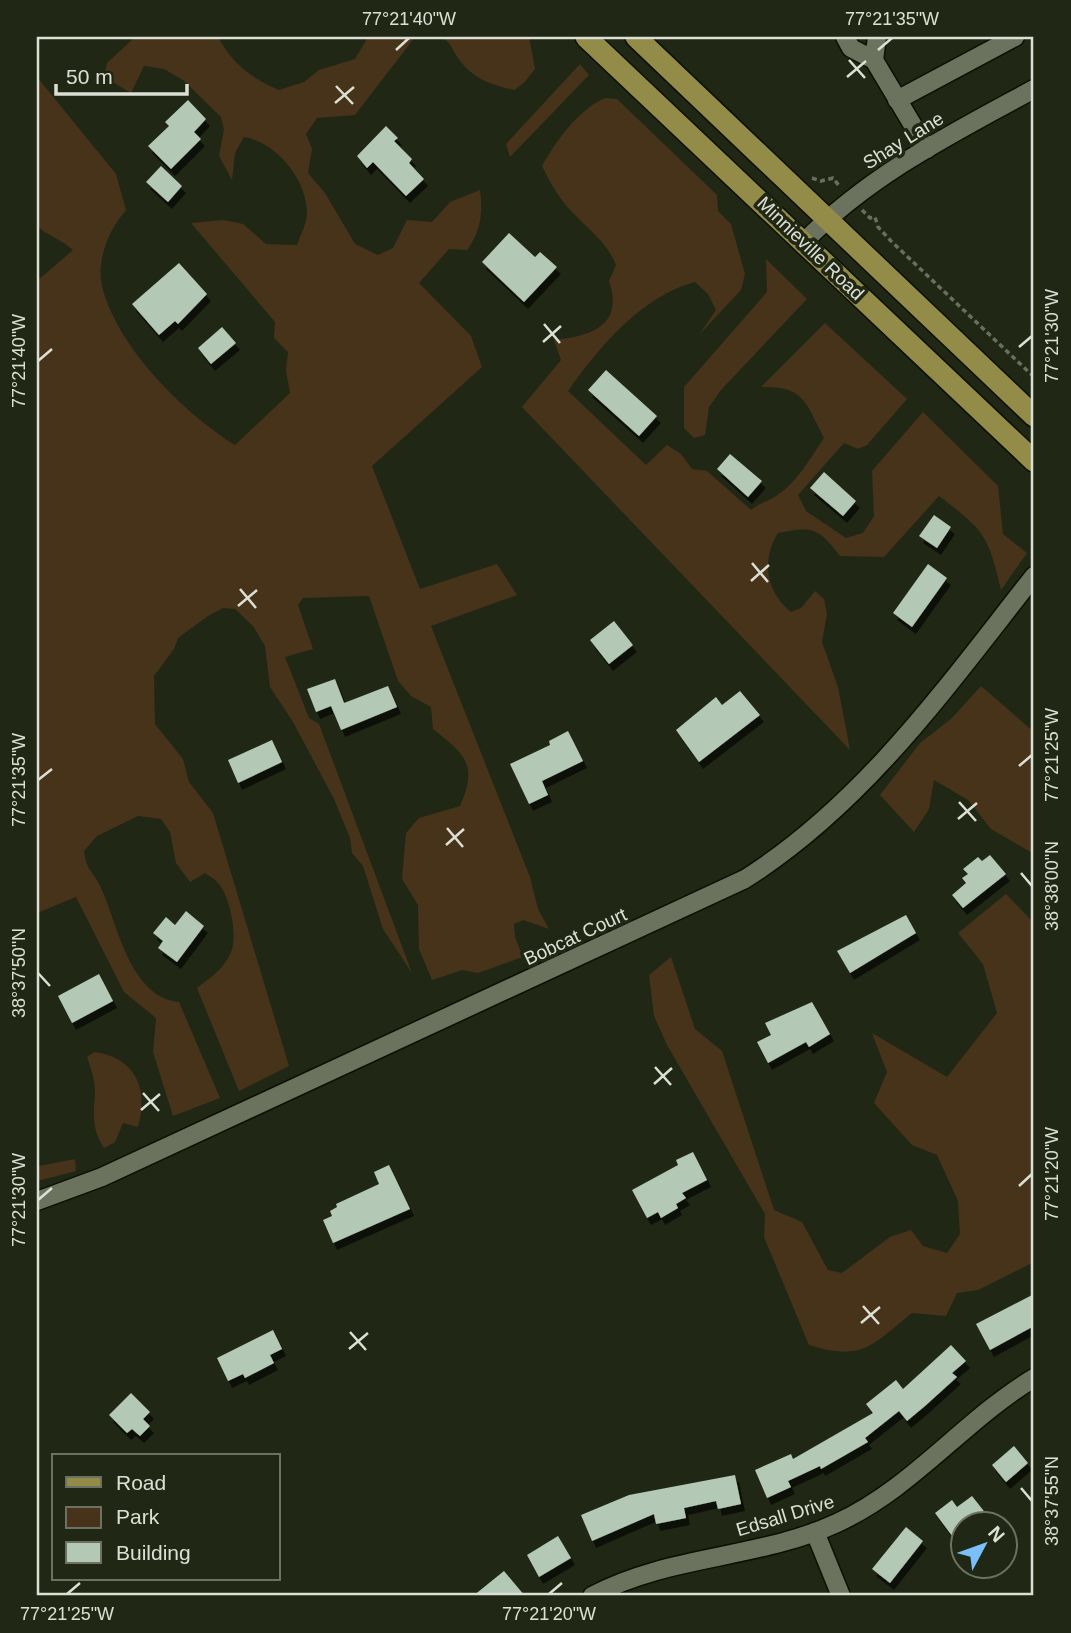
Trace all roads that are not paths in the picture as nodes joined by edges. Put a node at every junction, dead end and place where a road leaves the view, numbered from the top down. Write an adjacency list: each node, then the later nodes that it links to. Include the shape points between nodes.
1 (586, 37): 11 (main road, Minnieville Road)
2 (636, 37): 10 (main road, Minnieville Road)
3 (845, 37): 6 (street, via 851,48)
4 (877, 37): 6 (street)
5 (1015, 37): 8 (street)
6 (873, 60): 8 (street)
7 (1034, 89): 9 (street, Shay Lane)
8 (897, 100): 9 (street)
9 (927, 149): 10 (street, Shay Lane)
10 (827, 218): 11 (street, Shay Lane); 12 (main road, Minnieville Road)
11 (804, 242): 13 (main road, Minnieville Road)
12 (1034, 416)
13 (1034, 461)
14 (1034, 576): 15 (street, Bobcat Court, via 916,724 857,789 805,837 745,879 102,1177)
15 (37, 1201)
16 (1034, 1378): 17 (street, Edsall Drive, via 909,1479)
17 (816, 1532): 18 (street, Edsall Drive, via 644,1573); 19 (street)
18 (592, 1596)
19 (841, 1596)

